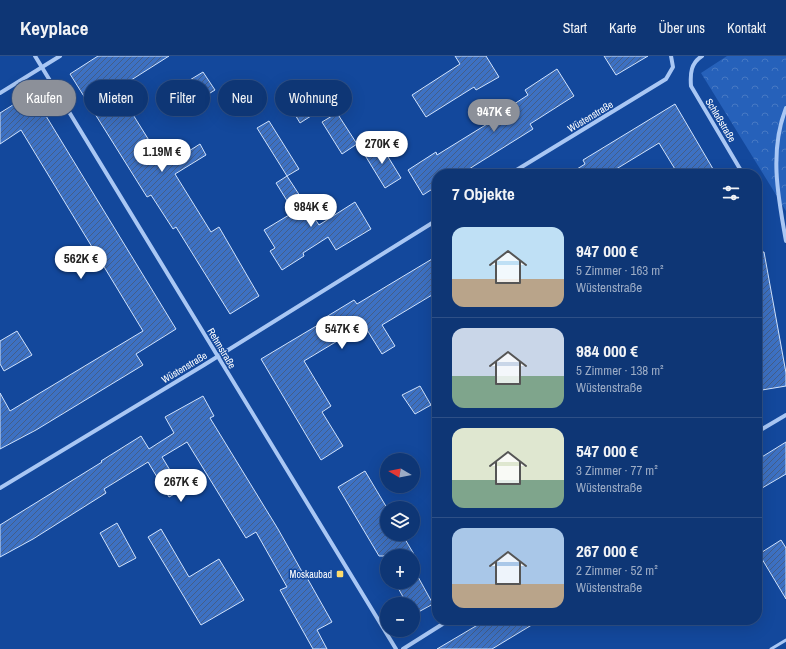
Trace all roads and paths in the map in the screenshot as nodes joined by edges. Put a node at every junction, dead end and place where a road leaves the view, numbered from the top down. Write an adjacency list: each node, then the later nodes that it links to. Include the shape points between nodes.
1 (35, 56): 5 (street, Rehmstraße)
2 (60, 56): 5 (street)
3 (671, 56): 8 (street, Wüstenstraße, via 673,67 666,79)
4 (702, 56): 9 (street, Schloßstraße, via 696,60 690,73 691,86)
5 (42, 67): 6 (street); 12 (street, Rehmstraße)
6 (0, 93)
7 (786, 108): 11 (street, via 780,123 775,163)
8 (518, 169)
9 (740, 169)
10 (432, 223): 12 (street, Wüstenstraße)
11 (786, 241)
12 (218, 356): 15 (street, Wüstenstraße); 18 (street, Rehmstraße)
13 (786, 415): 14 (street)
14 (762, 429)
15 (0, 488)
16 (441, 625): 19 (street)
17 (786, 640): 20 (lane)
18 (396, 649)
19 (403, 649)
20 (771, 649)

